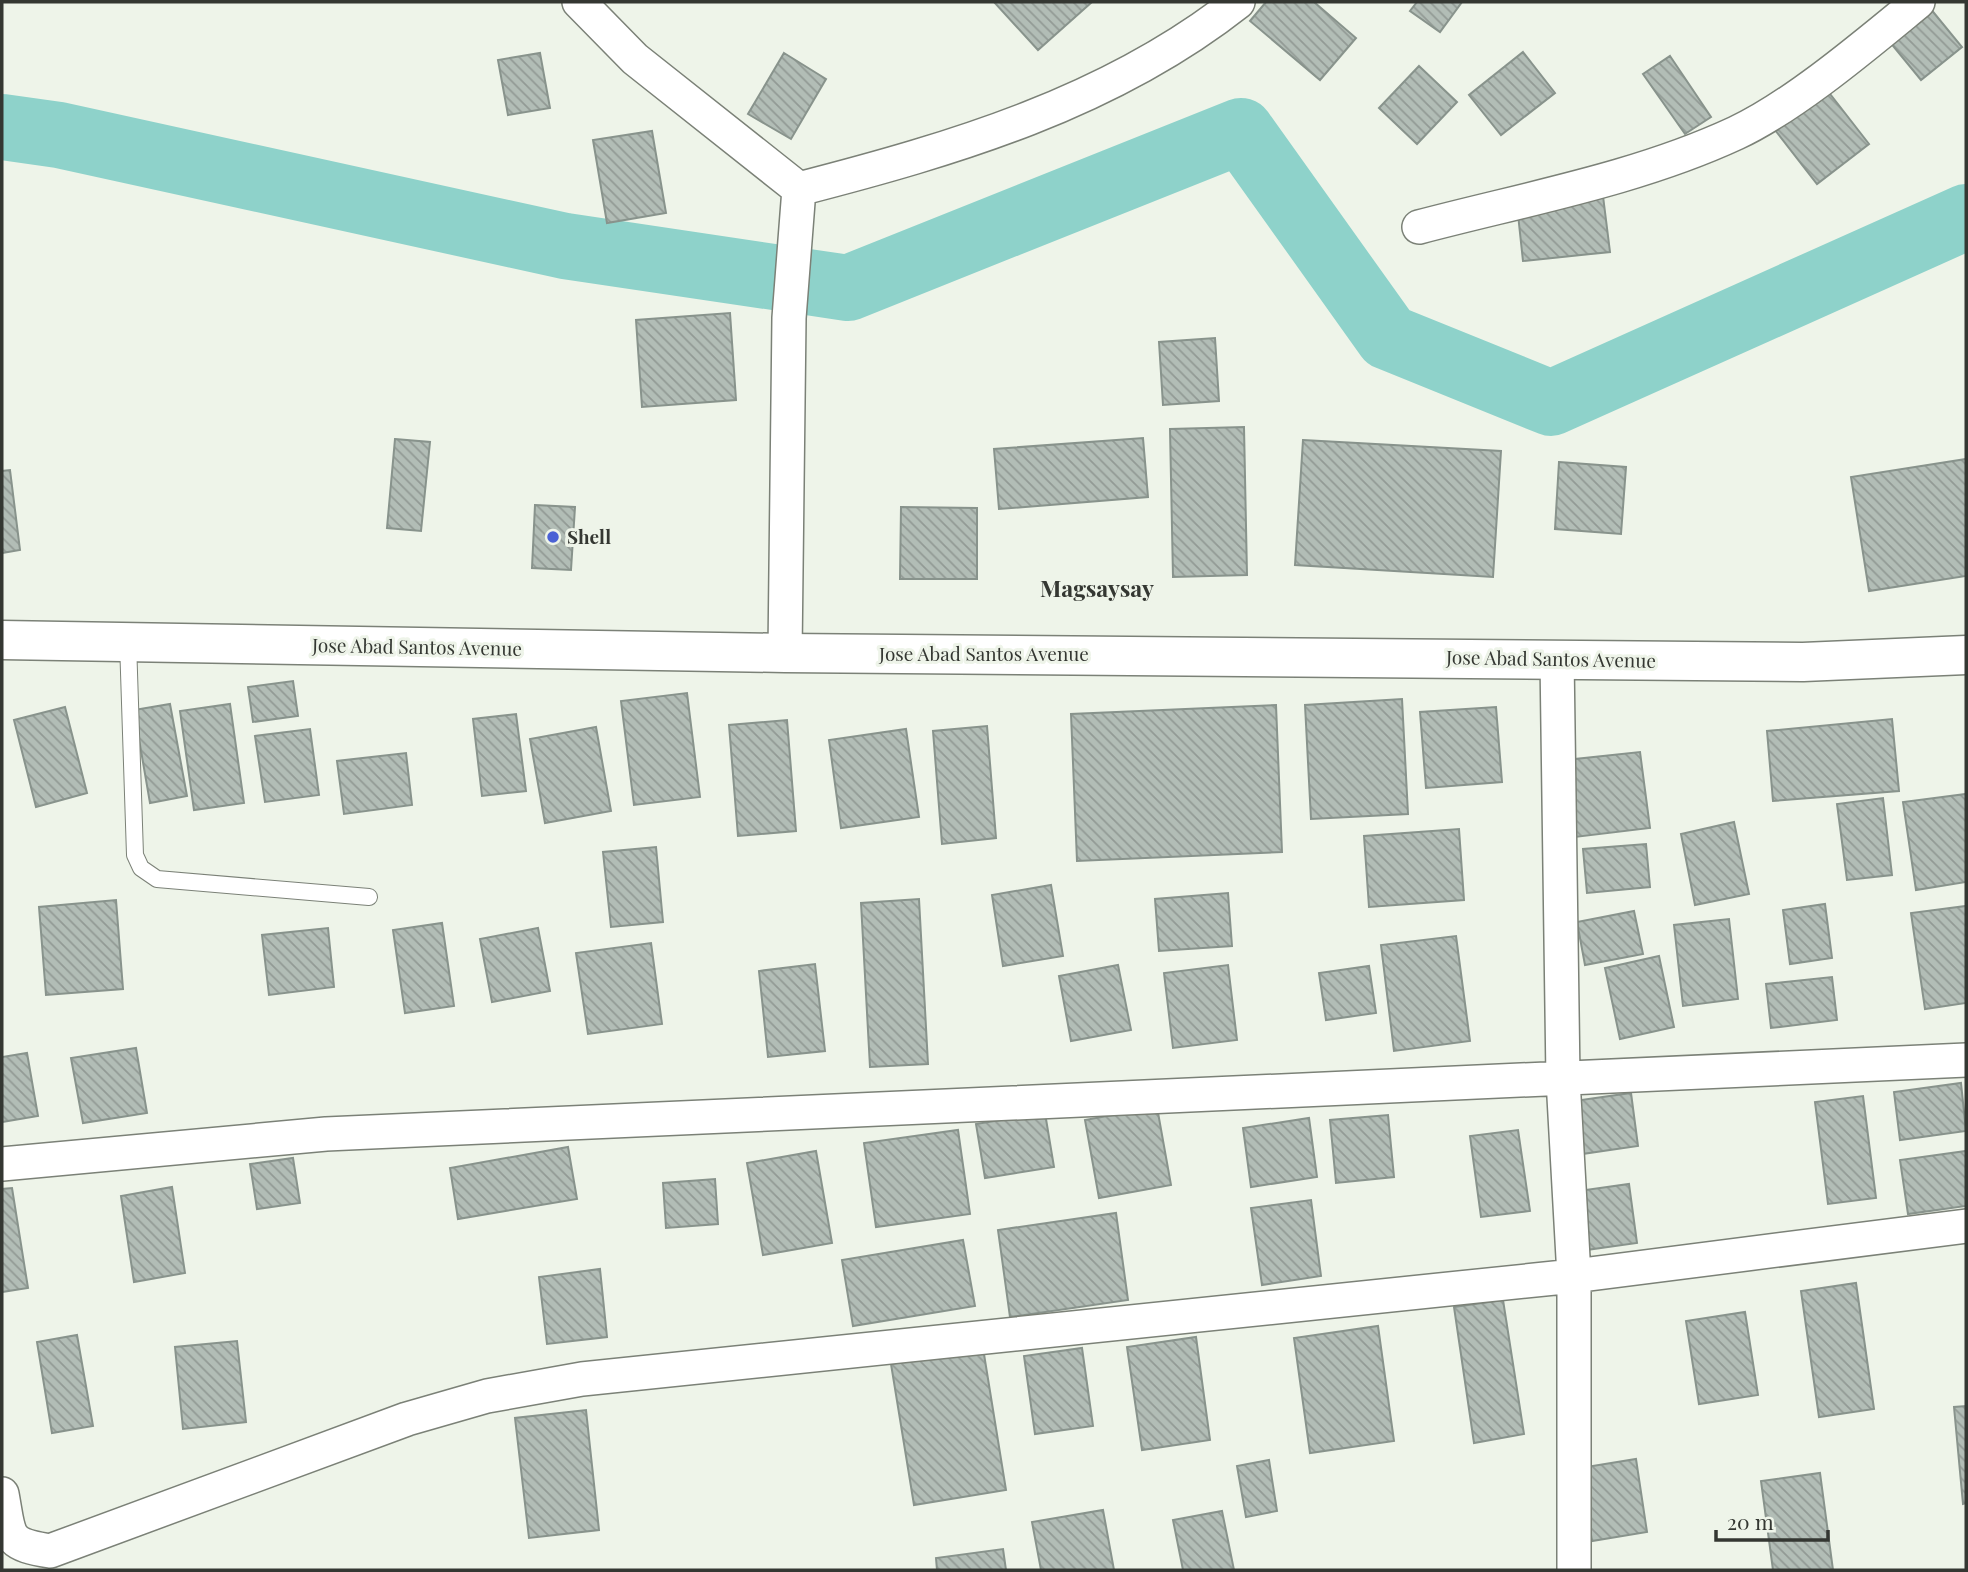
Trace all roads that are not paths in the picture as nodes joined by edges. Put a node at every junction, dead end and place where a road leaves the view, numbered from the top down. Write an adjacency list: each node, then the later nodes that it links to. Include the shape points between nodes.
1 (579, 2): 4 (street, via 635,59)
2 (1238, 2): 4 (street, via 1195,36 1096,92 921,157)
3 (1918, 2): 5 (street, via 1738,132 1669,160)
4 (799, 189): 8 (street, via 789,318)
5 (1419, 227)
6 (2, 640): 7 (highway, Jose Abad Santos Avenue)
7 (128, 642): 8 (highway, Jose Abad Santos Avenue); 11 (lane, via 135,856 141,868 157,879)
8 (785, 653): 10 (highway, Jose Abad Santos Avenue)
9 (1966, 655): 10 (highway, Jose Abad Santos Avenue, via 1803,662)
10 (1557, 658): 13 (street)
11 (369, 897)
12 (1966, 1060): 13 (street)
13 (1563, 1079): 14 (street, via 326,1134); 16 (street)
14 (2, 1164)
15 (1966, 1226): 16 (street)
16 (1574, 1276): 17 (street, via 568,1381 487,1396 407,1419 50,1551 22,1547 10,1533); 18 (street)
17 (2, 1494)
18 (1574, 1570)

